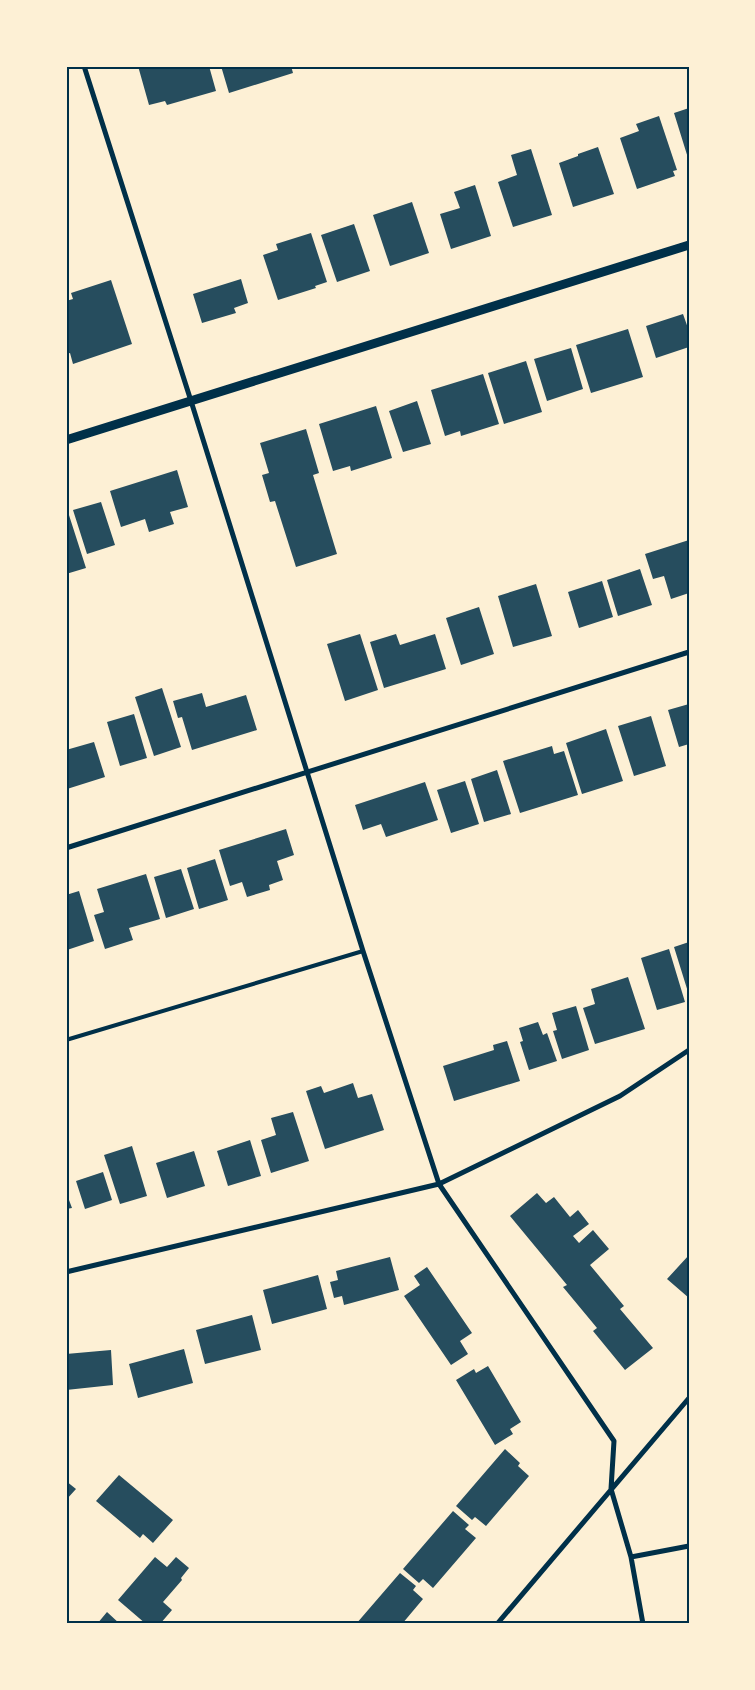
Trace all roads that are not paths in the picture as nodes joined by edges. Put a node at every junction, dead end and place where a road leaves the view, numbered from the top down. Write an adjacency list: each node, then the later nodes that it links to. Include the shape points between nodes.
1 (84, 66): 3 (street)
2 (689, 245): 3 (street)
3 (191, 400): 4 (street); 6 (street)
4 (66, 440)
5 (689, 652): 6 (street)
6 (307, 772): 7 (street); 8 (street)
7 (66, 848)
8 (363, 950): 9 (lane); 11 (street)
9 (66, 1040)
10 (689, 1050): 11 (street, via 620,1096)
11 (438, 1184): 12 (street); 14 (street, via 614,1441)
12 (66, 1272)
13 (689, 1398): 14 (street)
14 (610, 1489): 16 (street); 17 (street)
15 (689, 1546): 16 (street)
16 (631, 1557): 18 (street)
17 (497, 1624)
18 (643, 1624)

